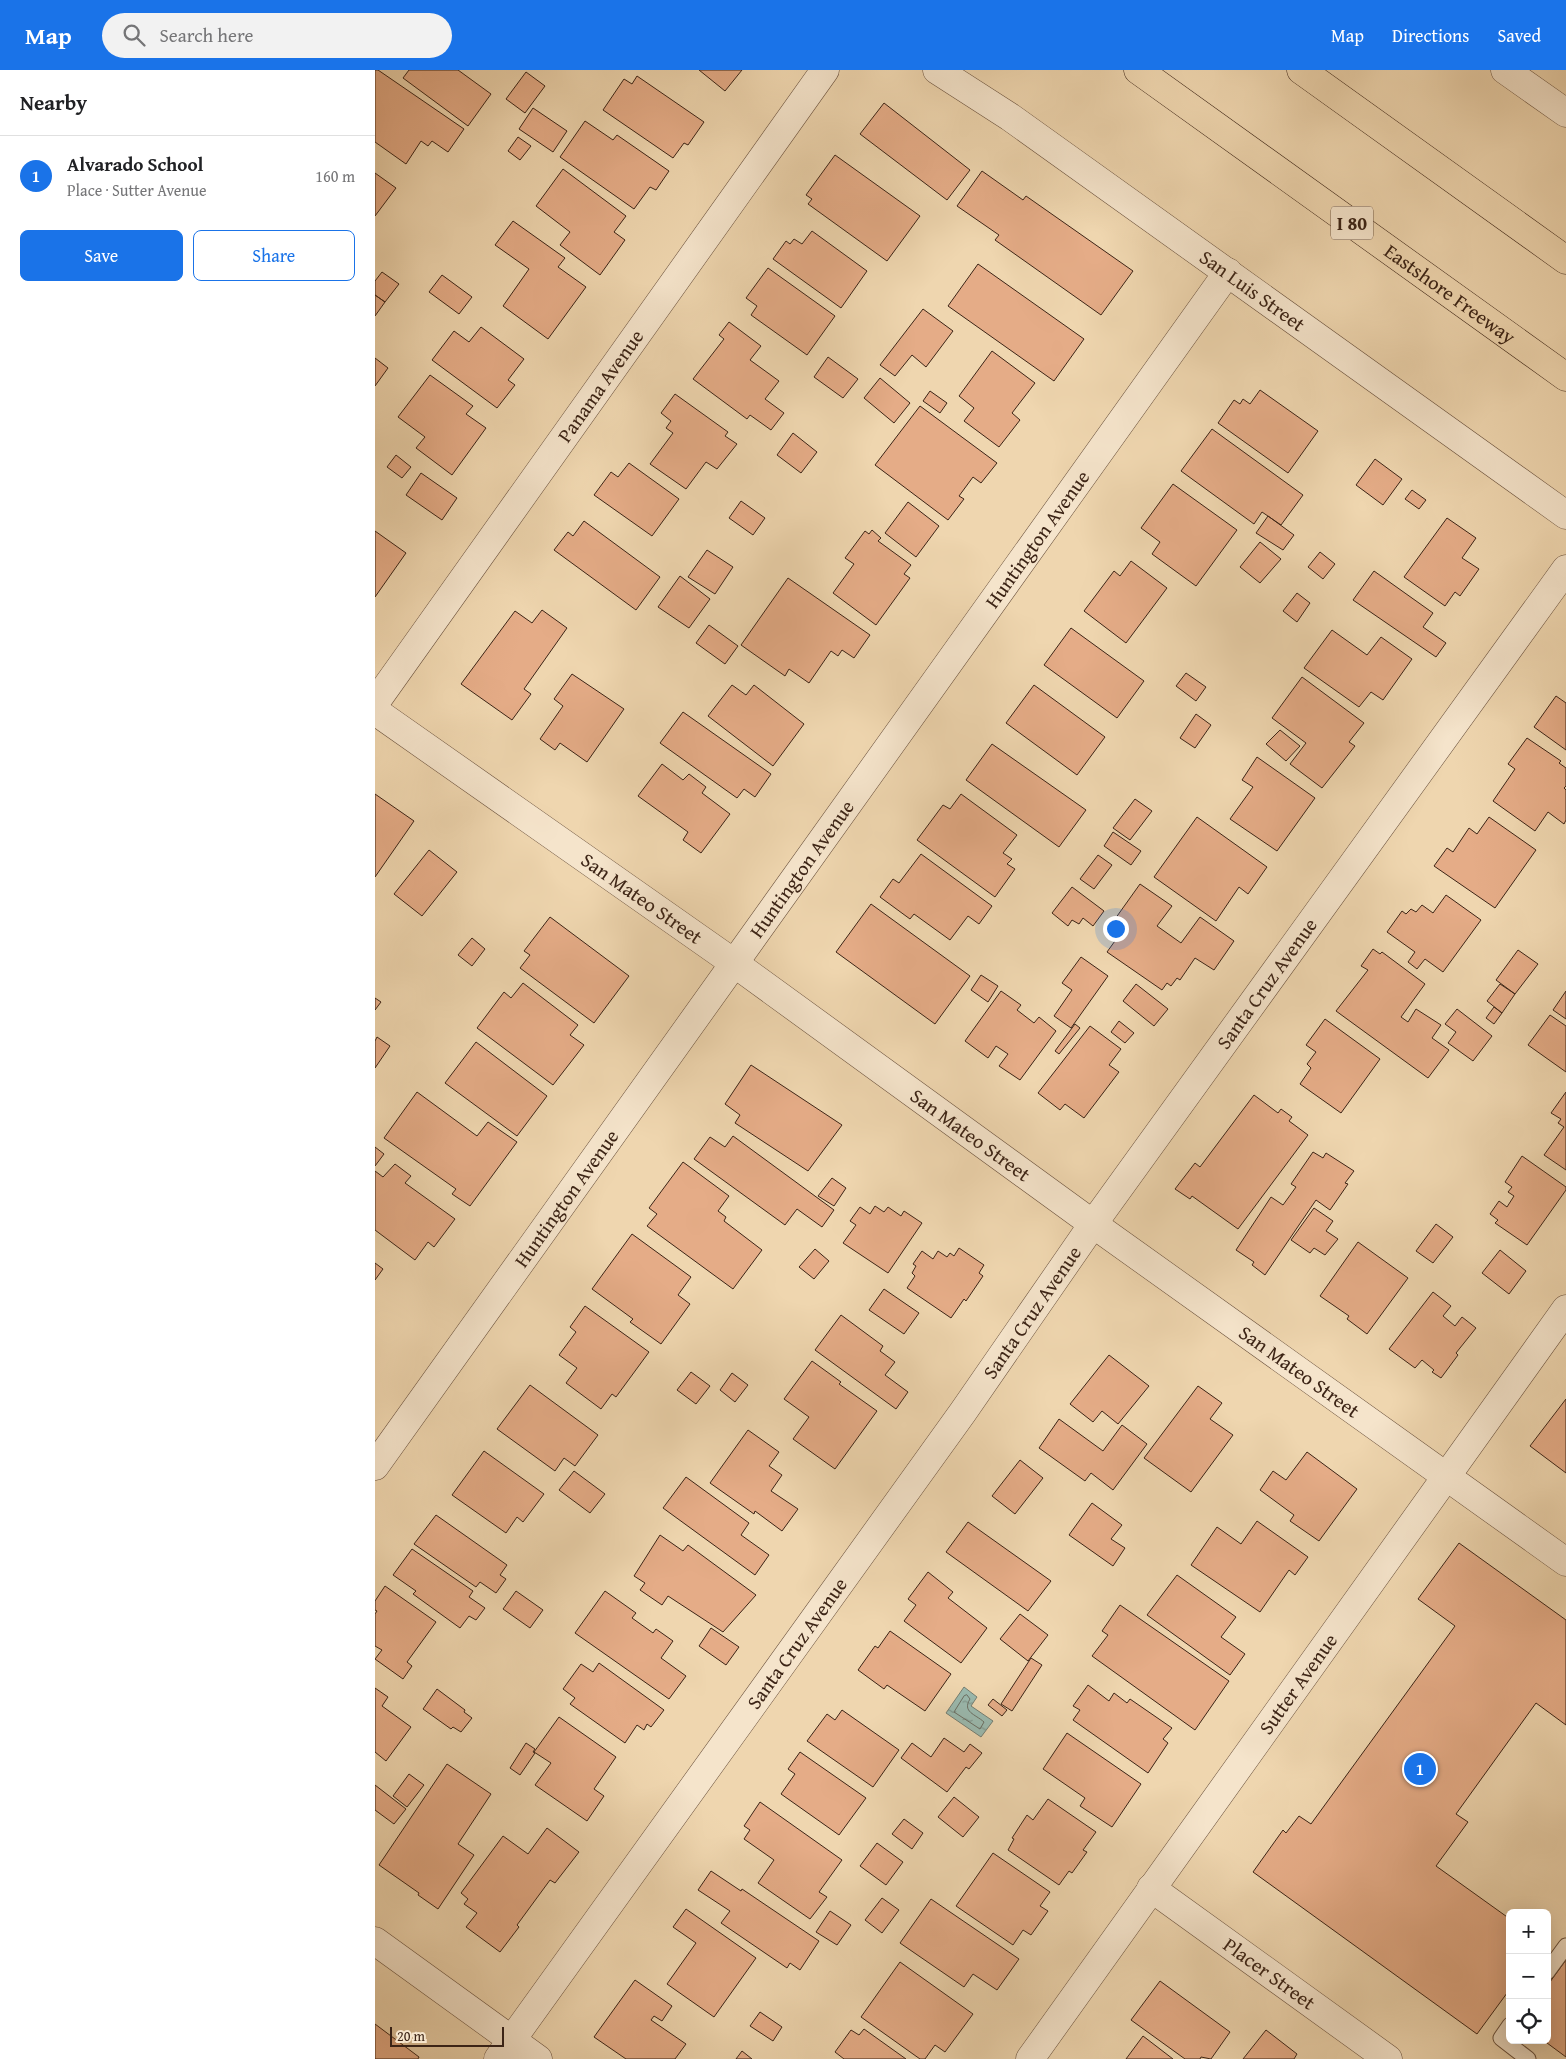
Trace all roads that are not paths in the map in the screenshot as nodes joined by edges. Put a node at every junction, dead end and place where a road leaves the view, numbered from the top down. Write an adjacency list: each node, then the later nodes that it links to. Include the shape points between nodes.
1 (825, 70): 12 (street, Panama Avenue)
2 (937, 70): 8 (street, San Luis Street, via 1010,117)
3 (1139, 70): 9 (highway, Eastshore Freeway / I 80)
4 (1301, 70): 7 (highway)
5 (1505, 70): 6 (street)
6 (1566, 113)
7 (1566, 260)
8 (1228, 272): 10 (street, San Luis Street); 14 (street, Huntington Avenue)
9 (1566, 377)
10 (1566, 515)
11 (1566, 569): 15 (street, Santa Cruz Avenue)
12 (375, 703)
13 (375, 711): 14 (street, San Mateo Street)
14 (734, 963): 15 (street, San Mateo Street); 17 (street, Huntington Avenue)
15 (1093, 1224): 18 (street, San Mateo Street); 27 (street, Santa Cruz Avenue, via 957,1420)
16 (1566, 1309): 18 (street, Sutter Avenue)
17 (375, 1466)
18 (1447, 1476): 19 (street, San Mateo Street); 20 (street, Sutter Avenue)
19 (1566, 1562)
20 (1151, 1888): 29 (street, Sutter Avenue); 30 (street, Placer Street)
21 (375, 1941): 27 (street)
22 (1566, 1946): 23 (lane)
23 (1551, 1967)
24 (1506, 2031): 25 (lane, via 1501,2038)
25 (1506, 2042)
26 (1509, 2044): 31 (lane)
27 (505, 2050): 28 (street)
28 (538, 2059)
29 (1029, 2059)
30 (1388, 2059)
31 (1528, 2059)

